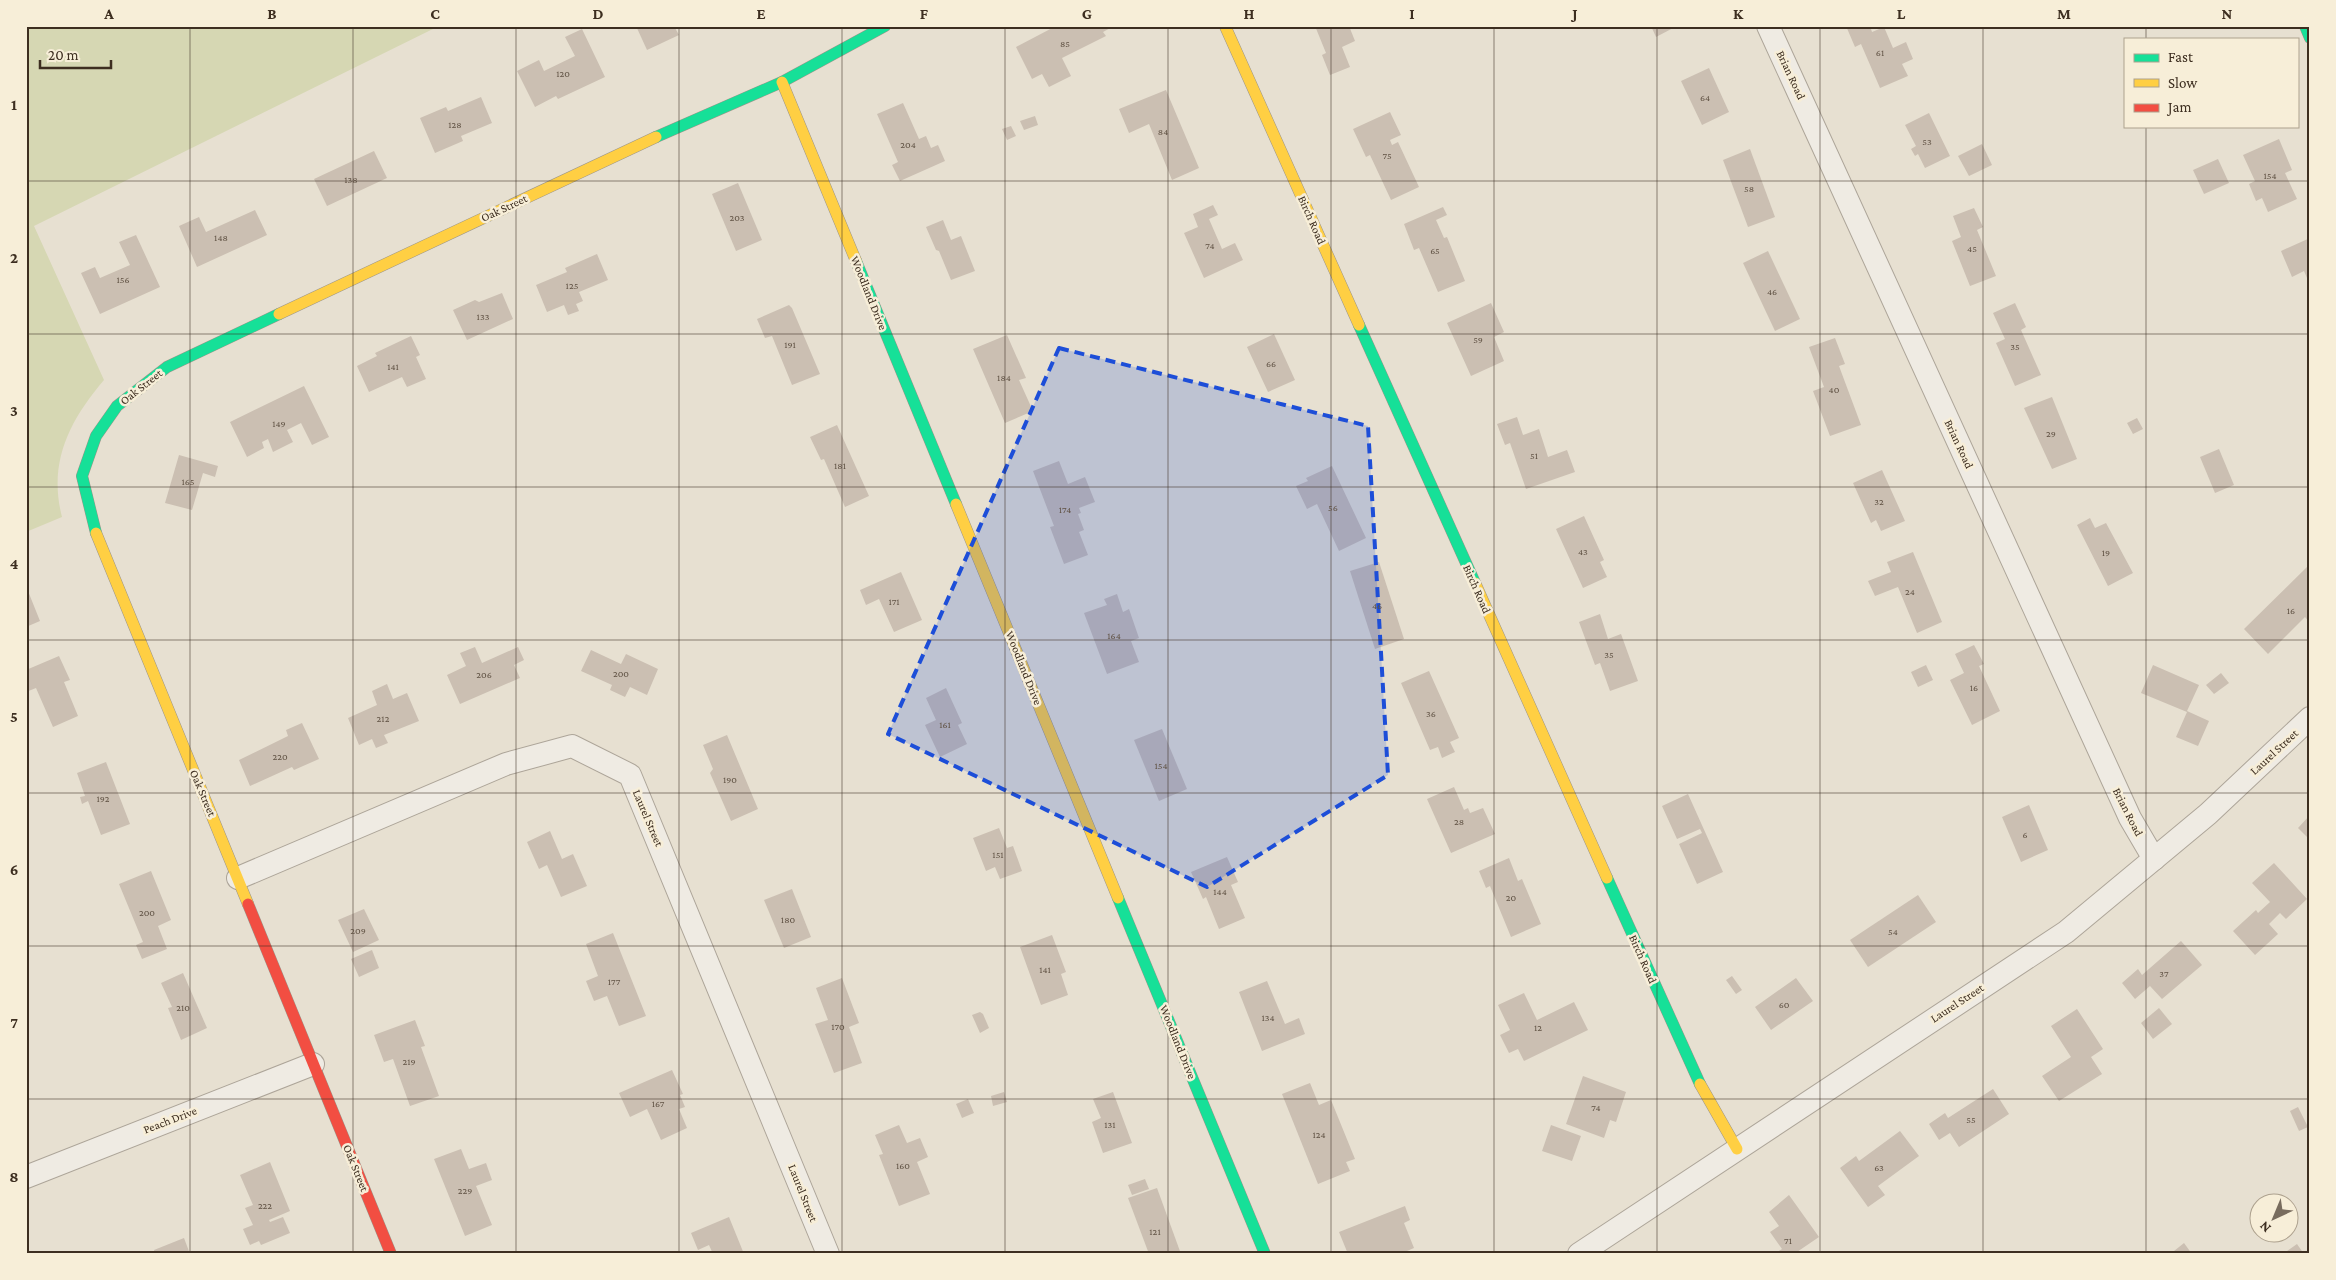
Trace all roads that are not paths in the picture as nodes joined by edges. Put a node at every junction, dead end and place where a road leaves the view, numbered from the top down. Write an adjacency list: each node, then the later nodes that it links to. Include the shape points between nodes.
1 (885, 26): 6 (street, Oak Street)
2 (1225, 26): 11 (street, Birch Road, via 1692,1068)
3 (1768, 26): 8 (street, Brian Road, via 2130,818)
4 (2305, 26): 5 (street)
5 (2310, 38)
6 (782, 82): 9 (street, Oak Street, via 707,113 167,367 117,406 96,436 82,476 92,523); 15 (street, Woodland Drive)
7 (2310, 718): 8 (street, Laurel Street, via 2208,814)
8 (2154, 859): 11 (street, Laurel Street, via 2066,932)
9 (238, 878): 10 (street, Oak Street); 14 (street, Laurel Street, via 506,764 572,746 630,775)
10 (313, 1064): 12 (street, Peach Drive); 13 (street, Oak Street)
11 (1737, 1149): 16 (street, Laurel Street)
12 (26, 1177)
13 (391, 1254)
14 (828, 1254)
15 (1266, 1254)
16 (1578, 1254)

